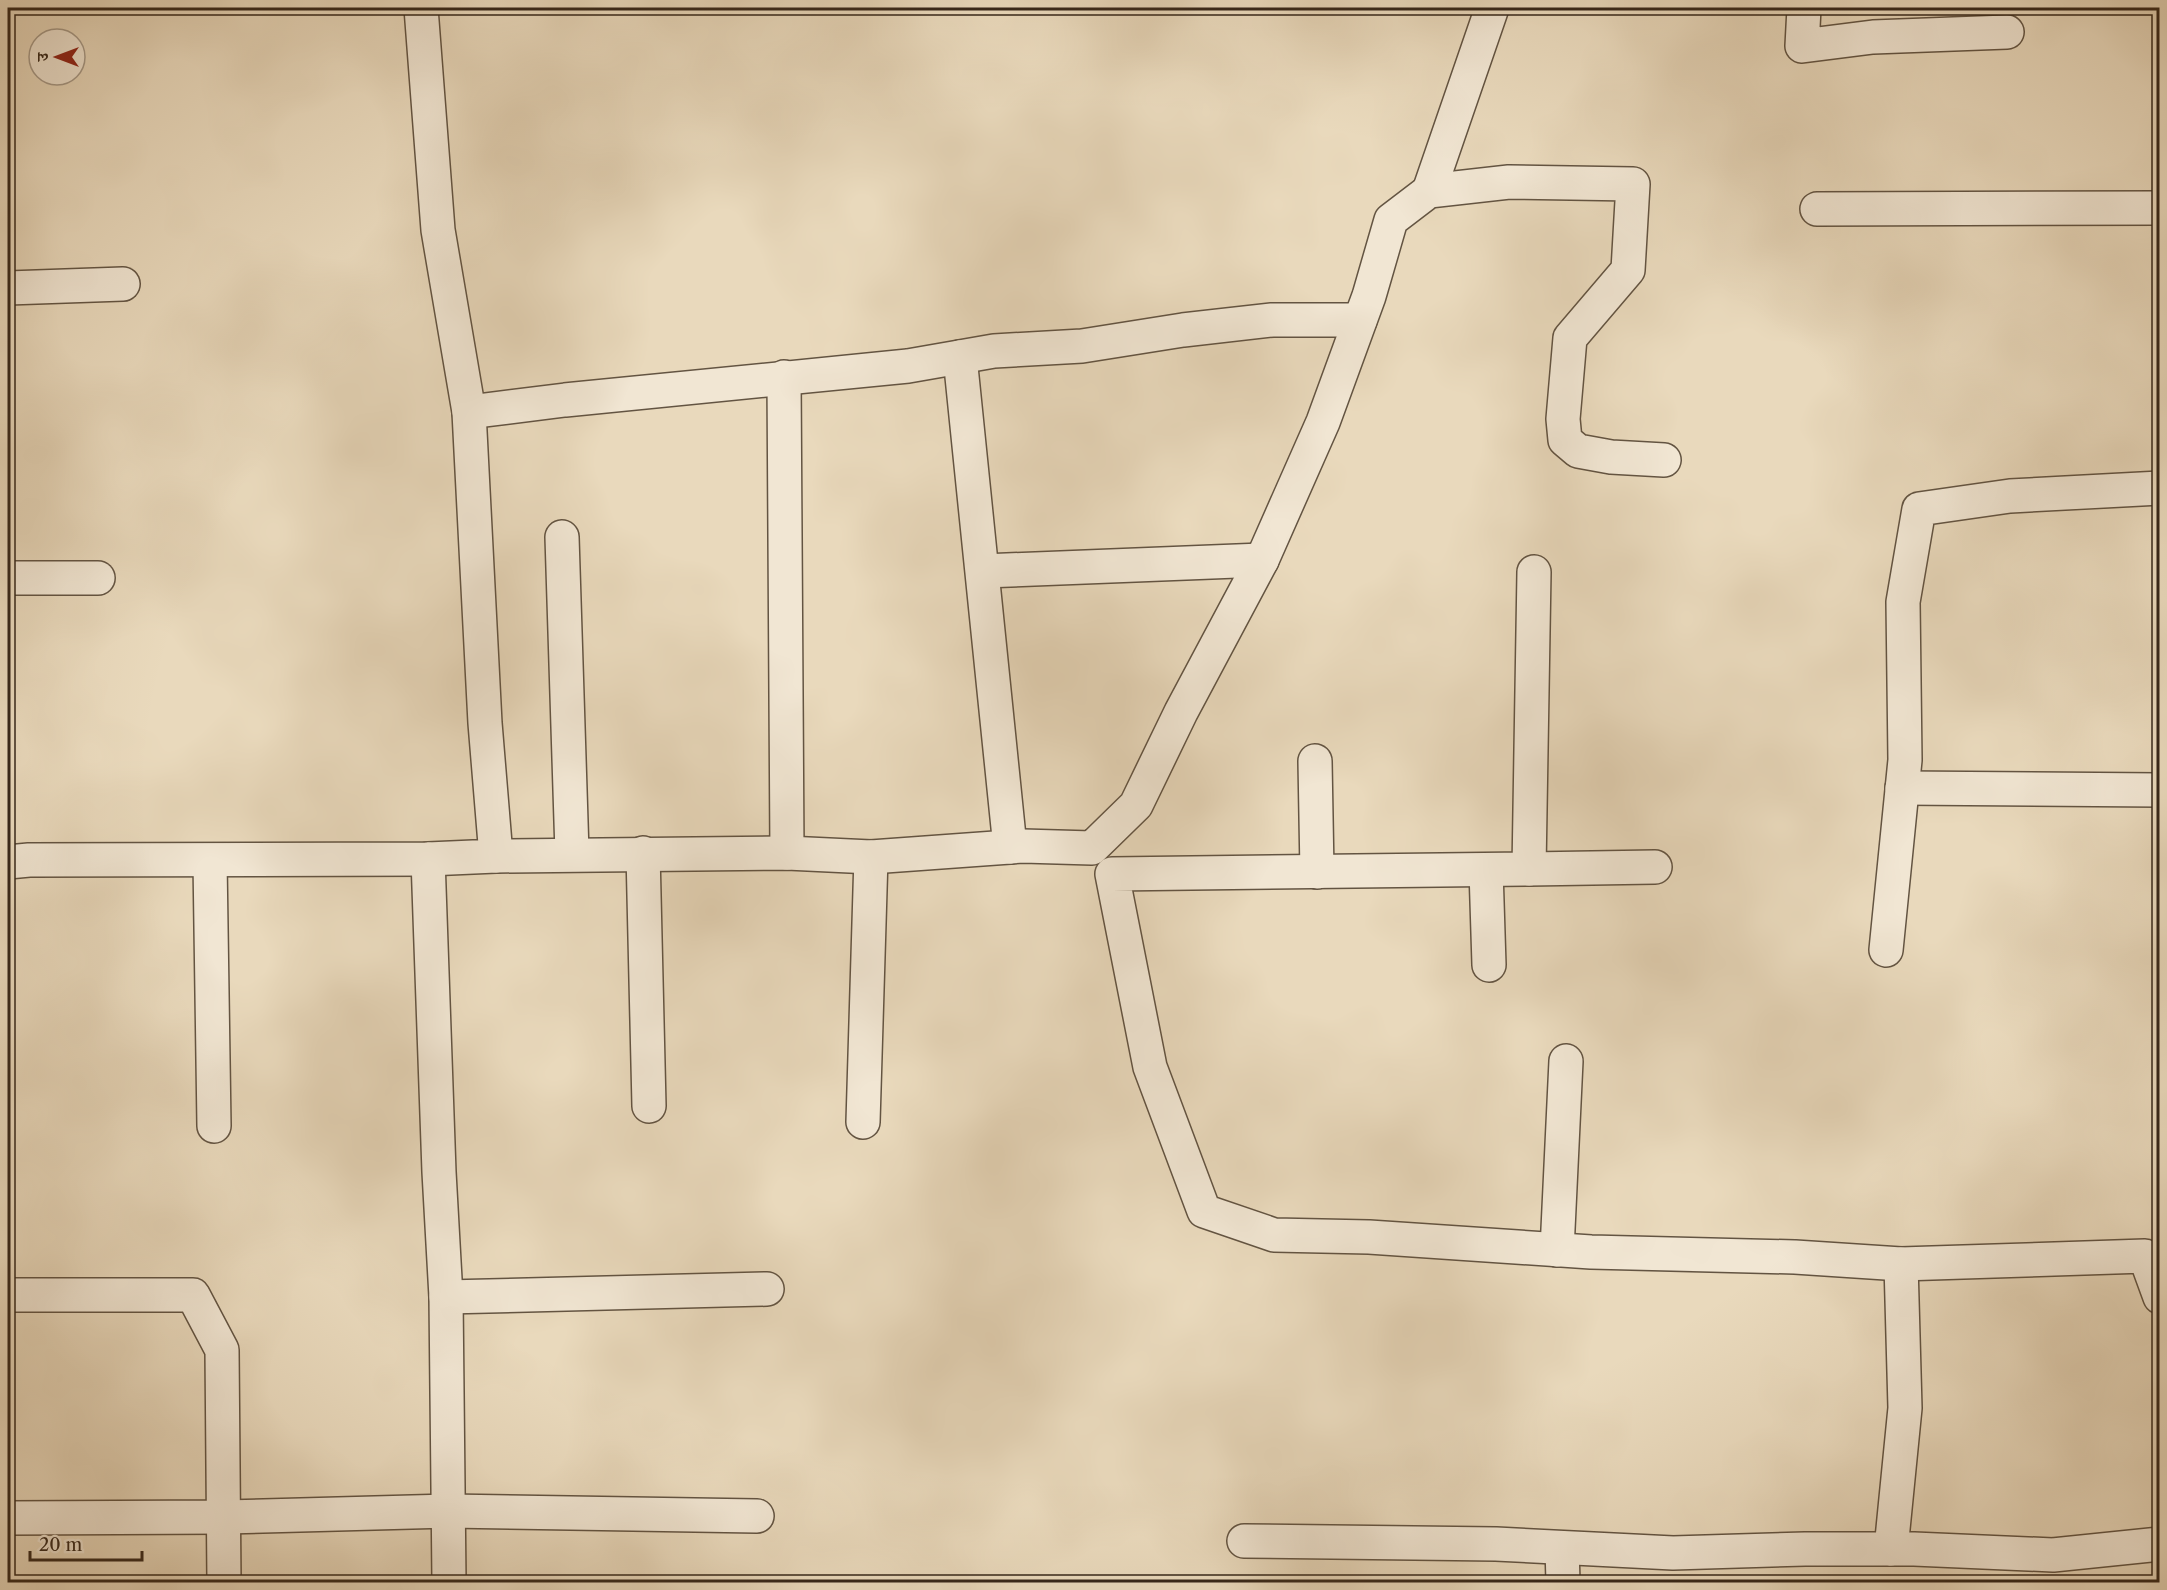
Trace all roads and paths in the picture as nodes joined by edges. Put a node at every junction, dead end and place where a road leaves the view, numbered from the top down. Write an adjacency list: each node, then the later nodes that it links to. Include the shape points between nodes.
1 (421, 8): 13 (street, via 438,230)
2 (1492, 8): 5 (street)
3 (1804, 8): 4 (street, via 1802,46 1873,37)
4 (2007, 32)
5 (1429, 191): 10 (street, via 1391,220); 14 (street, via 1509,182 1633,184 1628,270 1570,338 1563,419 1565,441 1578,451)
6 (2160, 208): 7 (street)
7 (1817, 209)
8 (123, 284): 9 (street)
9 (8, 288)
10 (1360, 320): 11 (street, via 1272,320 1082,346); 17 (street, via 1323,422)
11 (960, 357): 12 (street, via 908,366); 18 (street)
12 (784, 377): 13 (street); 29 (street)
13 (470, 412): 30 (street, via 485,723)
14 (1664, 460)
15 (2160, 488): 23 (street, via 2010,496 1919,509 1903,602)
16 (561, 537): 27 (street)
17 (1262, 560): 18 (street); 26 (street, via 1136,805)
18 (983, 571): 25 (street)
19 (1534, 573): 36 (street)
20 (8, 578): 21 (street)
21 (98, 578)
22 (1315, 761): 38 (street)
23 (1902, 788): 24 (street); 40 (street)
24 (2160, 790)
25 (1010, 847): 26 (street); 31 (street)
26 (1092, 848): 39 (street)
27 (572, 853): 28 (street); 30 (street)
28 (643, 853): 29 (street); 43 (street)
29 (787, 853): 31 (street)
30 (496, 856): 32 (street)
31 (871, 857): 44 (street)
32 (428, 860): 33 (street); 50 (street)
33 (210, 861): 34 (street); 45 (street)
34 (8, 862)
35 (1655, 867): 36 (street)
36 (1529, 869): 37 (street)
37 (1486, 870): 38 (street); 41 (street)
38 (1317, 872): 39 (street)
39 (1112, 874): 46 (street, via 1150,1067 1204,1210 1274,1235)
40 (1886, 951)
41 (1489, 965)
42 (1566, 1061): 46 (street)
43 (649, 1106)
44 (863, 1122)
45 (214, 1126)
46 (1557, 1250): 47 (street)
47 (1901, 1264): 51 (street, via 2145,1256); 59 (street, via 1905,1408)
48 (767, 1289): 50 (street)
49 (8, 1295): 54 (street, via 193,1295 222,1350)
50 (446, 1297): 52 (street)
51 (2160, 1297)
52 (449, 1511): 53 (street); 54 (street); 61 (street)
53 (758, 1515)
54 (225, 1517): 55 (street); 60 (street)
55 (8, 1518)
56 (1245, 1541): 58 (street)
57 (2160, 1544): 59 (street, via 2053,1555)
58 (1563, 1548): 59 (street, via 1673,1553); 62 (street)
59 (1890, 1549)
60 (224, 1582)
61 (449, 1582)
62 (1563, 1582)

